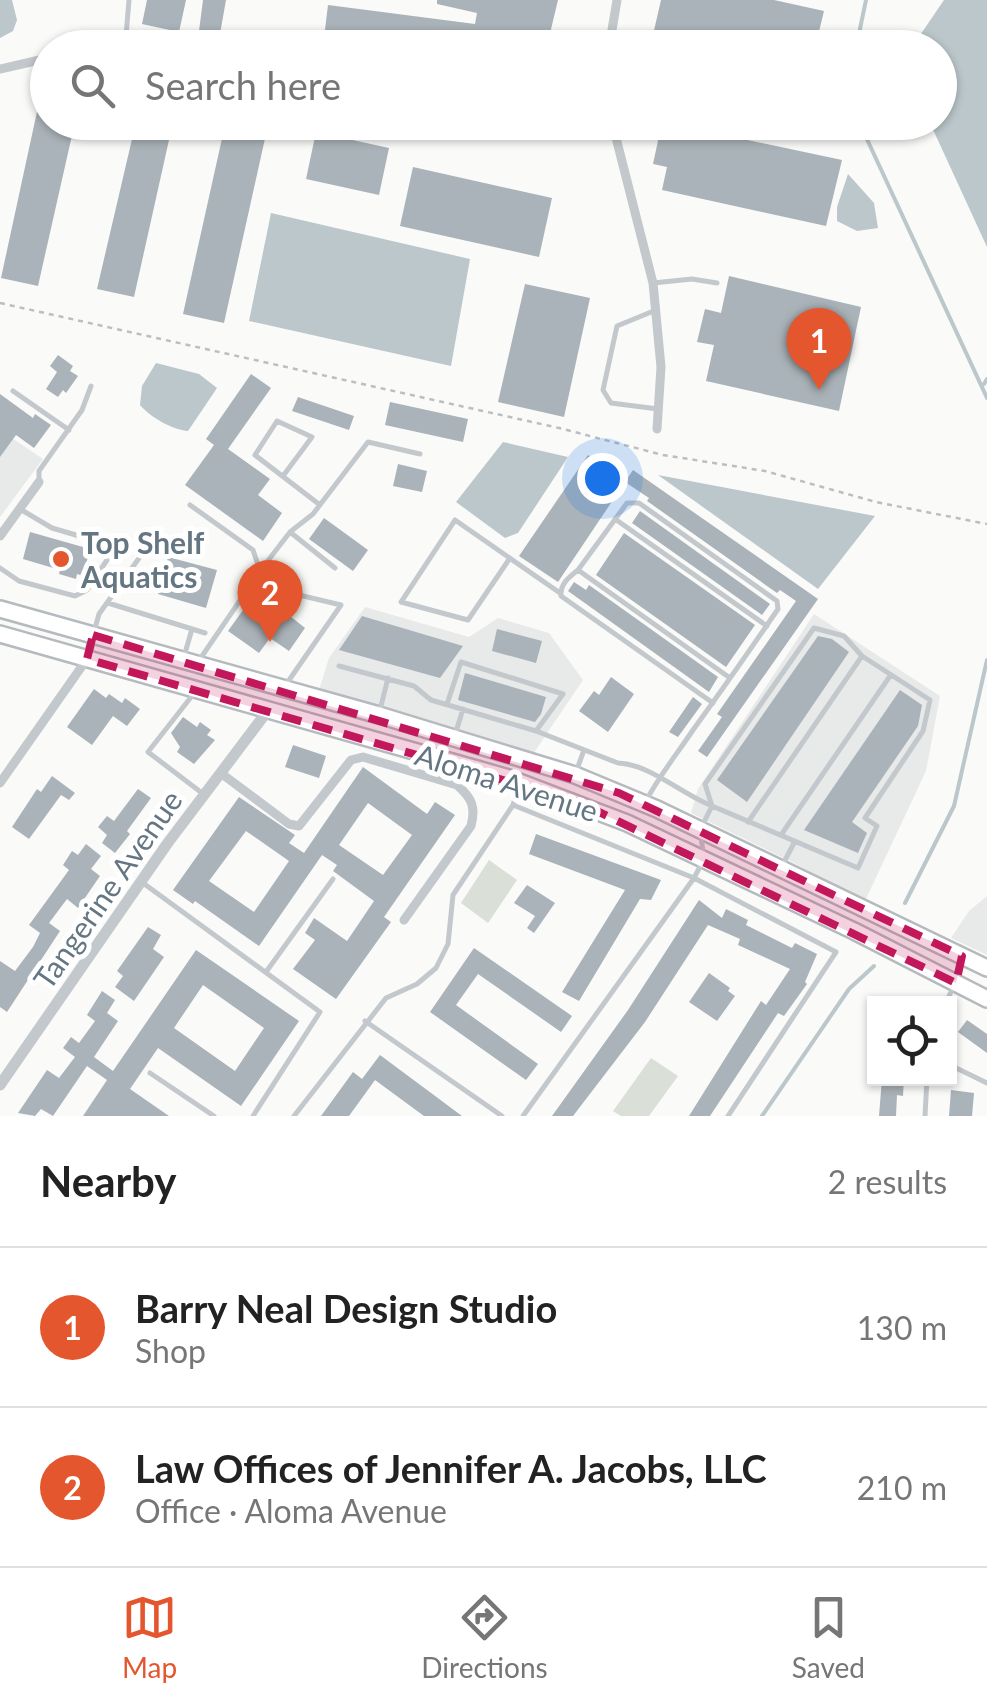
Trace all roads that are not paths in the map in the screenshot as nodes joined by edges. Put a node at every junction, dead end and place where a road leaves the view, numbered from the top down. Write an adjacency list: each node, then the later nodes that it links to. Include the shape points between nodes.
1 (129, 0): 3 (lane)
2 (617, 0): 4 (street)
3 (126, 30)
4 (612, 30)
5 (30, 62): 6 (street)
6 (0, 69)
7 (617, 140): 8 (street)
8 (653, 283): 9 (lane); 10 (street)
9 (717, 283)
10 (656, 310): 13 (street); 13 (lane, via 616,326 603,390 610,403)
11 (91, 386): 15 (lane)
12 (13, 390): 15 (lane)
13 (658, 409): 14 (street)
14 (657, 429)
15 (68, 430): 18 (lane, via 39,470)
16 (420, 454): 20 (lane, via 368,442)
17 (283, 476): 17 (lane, via 255,455 277,421 312,437); 20 (lane)
18 (39, 482): 21 (street)
19 (190, 505): 30 (lane, via 252,550)
20 (320, 505): 23 (lane)
21 (20, 508): 24 (street); 27 (lane, via 52,528 103,543 110,557 75,596 18,581)
22 (615, 519): 29 (lane); 35 (lane); 35 (lane, via 627,502 639,504 777,601)
23 (290, 532): 28 (lane); 30 (lane)
24 (0, 536)
25 (147, 548): 33 (lane)
26 (510, 558): 26 (lane, via 454,520 401,602 468,620); 32 (lane)
27 (0, 568)
28 (335, 568)
29 (578, 570): 32 (lane); 46 (lane)
30 (260, 571): 31 (lane)
31 (251, 584): 42 (lane); 48 (lane, via 340,605)
32 (560, 593): 49 (lane)
33 (108, 603): 36 (lane); 39 (lane)
34 (0, 609): 39 (main road, Aloma Avenue)
35 (767, 626): 46 (lane)
36 (192, 629): 37 (lane); 42 (lane)
37 (205, 633)
38 (0, 634): 41 (main road, Aloma Avenue)
39 (93, 635): 41 (street); 42 (main road, Aloma Avenue)
40 (862, 656): 44 (lane); 66 (lane, via 844,636 814,628 706,784); 67 (lane)
41 (87, 658): 47 (main road, Aloma Avenue); 62 (street)
42 (190, 662): 48 (main road, Aloma Avenue)
43 (340, 666): 45 (lane)
44 (890, 676): 69 (lane); 70 (lane, via 930,700 923,731 864,818 878,826 858,868)
45 (388, 678): 50 (lane); 53 (lane)
46 (730, 678): 49 (lane)
47 (197, 689): 51 (main road, Aloma Avenue); 63 (lane, via 148,752)
48 (283, 689): 53 (main road, Aloma Avenue)
49 (713, 702): 60 (lane)
50 (447, 704): 52 (lane); 54 (lane, via 460,662 562,694)
51 (269, 709): 53 (main road, via 292,700 358,719); 56 (main road, Aloma Avenue); 58 (street, Tangerine Avenue)
52 (463, 709): 54 (lane); 55 (lane)
53 (379, 715): 55 (main road, Aloma Avenue)
54 (536, 731): 57 (lane)
55 (454, 738): 56 (main road); 59 (main road, Aloma Avenue)
56 (412, 750): 61 (main road, Aloma Avenue)
57 (584, 750): 59 (lane); 60 (lane)
58 (222, 774): 63 (street, Tangerine Avenue); 76 (street, Tangerine Avenue, via 299,826 351,760 363,757 457,785 475,810 472,826)
59 (575, 775): 64 (main road, Aloma Avenue)
60 (658, 778): 64 (lane); 66 (lane)
61 (520, 782): 65 (lane); 71 (main road, Aloma Avenue)
62 (0, 783)
63 (204, 795): 75 (street, Tangerine Avenue)
64 (644, 804): 68 (main road, Aloma Avenue)
65 (513, 806): 73 (lane); 83 (lane, via 454,895 448,944 436,968 386,998)
66 (712, 806): 67 (lane); 68 (lane)
67 (748, 822): 69 (lane)
68 (700, 830): 71 (lane); 72 (main road, Aloma Avenue)
69 (781, 836): 70 (lane)
70 (795, 841): 72 (lane)
71 (704, 859): 73 (lane); 80 (main road, Aloma Avenue)
72 (780, 869): 77 (main road, Aloma Avenue)
73 (694, 878): 93 (lane); 94 (lane, via 836,952)
74 (333, 879): 79 (lane)
75 (141, 881): 79 (lane); 87 (street, Tangerine Avenue)
76 (404, 920)
77 (962, 956): 78 (main road, Aloma Avenue); 80 (street)
78 (987, 968)
79 (266, 972): 90 (lane, via 320,1012)
80 (956, 983): 81 (lane); 82 (main road, Aloma Avenue)
81 (949, 996)
82 (987, 999)
83 (365, 1020): 91 (lane); 92 (lane)
84 (957, 1068): 86 (lane)
85 (150, 1073): 89 (lane)
86 (987, 1083)
87 (0, 1085)
88 (927, 1086): 95 (lane)
89 (214, 1116)
90 (252, 1116)
91 (294, 1116)
92 (502, 1116)
93 (523, 1116)
94 (728, 1116)
95 (926, 1116)

